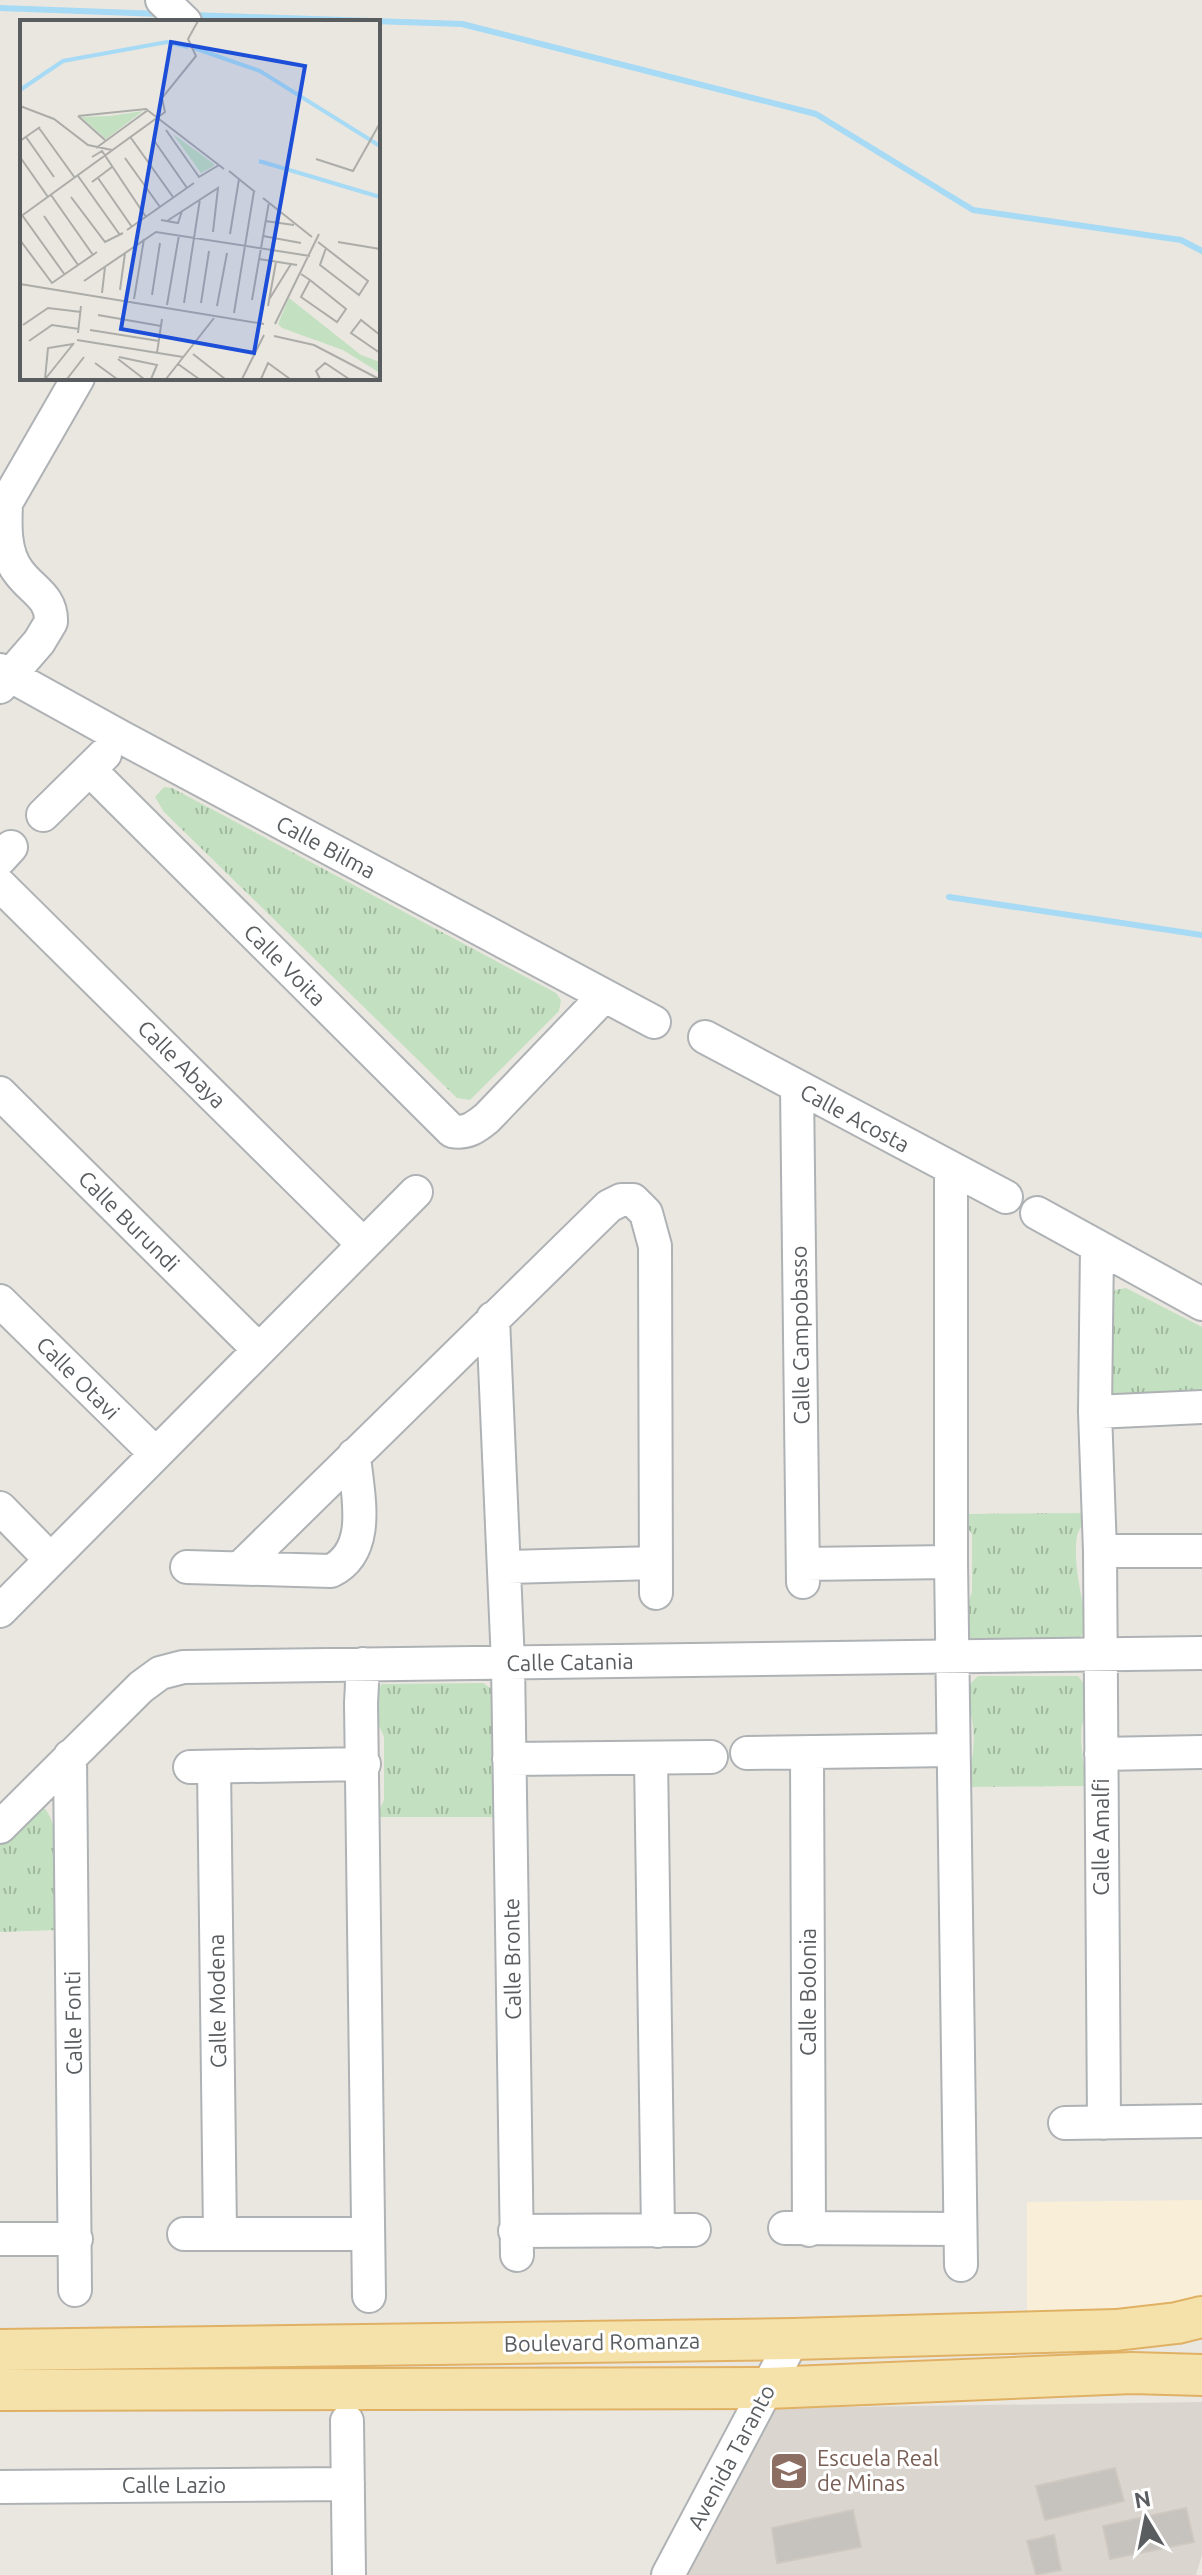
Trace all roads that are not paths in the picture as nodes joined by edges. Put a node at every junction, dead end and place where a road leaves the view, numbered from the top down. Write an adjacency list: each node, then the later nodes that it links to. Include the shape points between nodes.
1 (162, 0): 2 (street)
2 (183, 20)
3 (77, 380): 4 (street, via 6,503 4,527 16,569 52,612 39,642)
4 (4, 677): 5 (street, Calle Bilma)
5 (121, 737): 6 (street); 9 (street, Calle Bilma)
6 (90, 770): 7 (street); 9 (street, Calle Voita, via 452,1131 472,1130 487,1118)
7 (43, 815)
8 (0, 885): 18 (street, Calle Abaya)
9 (604, 996): 10 (street, Calle Bilma)
10 (654, 1022)
11 (705, 1037): 12 (street, Calle Acosta)
12 (797, 1088): 14 (street, Calle Acosta); 32 (street, Calle Campobasso, via 803,1573)
13 (0, 1093): 23 (street, Calle Burundi)
14 (951, 1170): 16 (street, Calle Acosta); 32 (street)
15 (416, 1192): 18 (street)
16 (1006, 1197)
17 (1037, 1213): 19 (street)
18 (363, 1244): 23 (street)
19 (1097, 1247): 21 (street); 25 (street, Calle Amalfi)
20 (0, 1301): 26 (street, Calle Otavi)
21 (1202, 1304)
22 (493, 1318): 27 (street); 34 (street, Calle Bronte); 34 (street, via 609,1206 633,1200 646,1213 655,1246 656,1578)
23 (258, 1349): 26 (street)
24 (1202, 1407): 25 (street)
25 (1095, 1412): 29 (street, Calle Amalfi)
26 (156, 1454): 31 (street)
27 (354, 1455): 35 (street); 35 (street, via 359,1534 340,1566 331,1571)
28 (0, 1508): 31 (street)
29 (1100, 1551): 30 (street); 38 (street, Calle Amalfi)
30 (1202, 1551)
31 (50, 1559): 36 (street)
32 (951, 1562): 39 (street)
33 (187, 1567): 35 (street)
34 (504, 1567): 40 (street, Calle Bronte)
35 (240, 1568)
36 (0, 1611)
37 (1202, 1653): 38 (street, Calle Catania)
38 (1099, 1655): 39 (street, Calle Catania); 46 (street, Calle Amalfi)
39 (953, 1656): 40 (street, Calle Catania); 42 (street)
40 (508, 1663): 41 (street, Calle Catania); 50 (street, Calle Bronte)
41 (363, 1664): 47 (street, Calle Catania, via 183,1667 160,1673); 51 (street)
42 (952, 1750): 45 (street); 56 (street)
43 (1202, 1752): 46 (street)
44 (747, 1753): 45 (street)
45 (807, 1754): 56 (street, Calle Bolonia, via 797,2229)
46 (1101, 1754): 55 (street, Calle Amalfi)
47 (70, 1756): 52 (street, Calle Catania); 63 (street, Calle Fonti)
48 (711, 1757): 49 (street)
49 (651, 1758): 50 (street); 58 (street)
50 (509, 1759): 58 (street, Calle Bronte, via 516,2243)
51 (364, 1764): 60 (street, Calle Modena, via 202,1767); 61 (street)
52 (0, 1827)
53 (1202, 2121): 55 (street)
54 (1065, 2123): 55 (street)
55 (1104, 2123)
56 (959, 2229): 64 (street)
57 (694, 2230): 58 (street)
58 (658, 2231)
59 (184, 2234): 60 (street)
60 (220, 2234): 61 (street)
61 (367, 2234): 66 (street)
62 (0, 2239): 63 (street)
63 (76, 2239): 65 (street, Calle Fonti)
64 (961, 2265)
65 (75, 2290)
66 (369, 2296)
67 (1202, 2317): 68 (main road, Boulevard Romanza, via 1116,2330)
68 (793, 2339): 69 (main road, Boulevard Romanza); 71 (street, Avenida Taranto)
69 (0, 2350)
70 (1202, 2375): 71 (main road, Boulevard Romanza, via 1132,2373)
71 (767, 2388): 72 (main road, Boulevard Romanza); 77 (street, Avenida Taranto)
72 (0, 2390)
73 (347, 2421): 74 (street)
74 (348, 2484): 75 (street, Calle Lazio); 76 (street)
75 (0, 2487)
76 (349, 2575)
77 (668, 2575)

